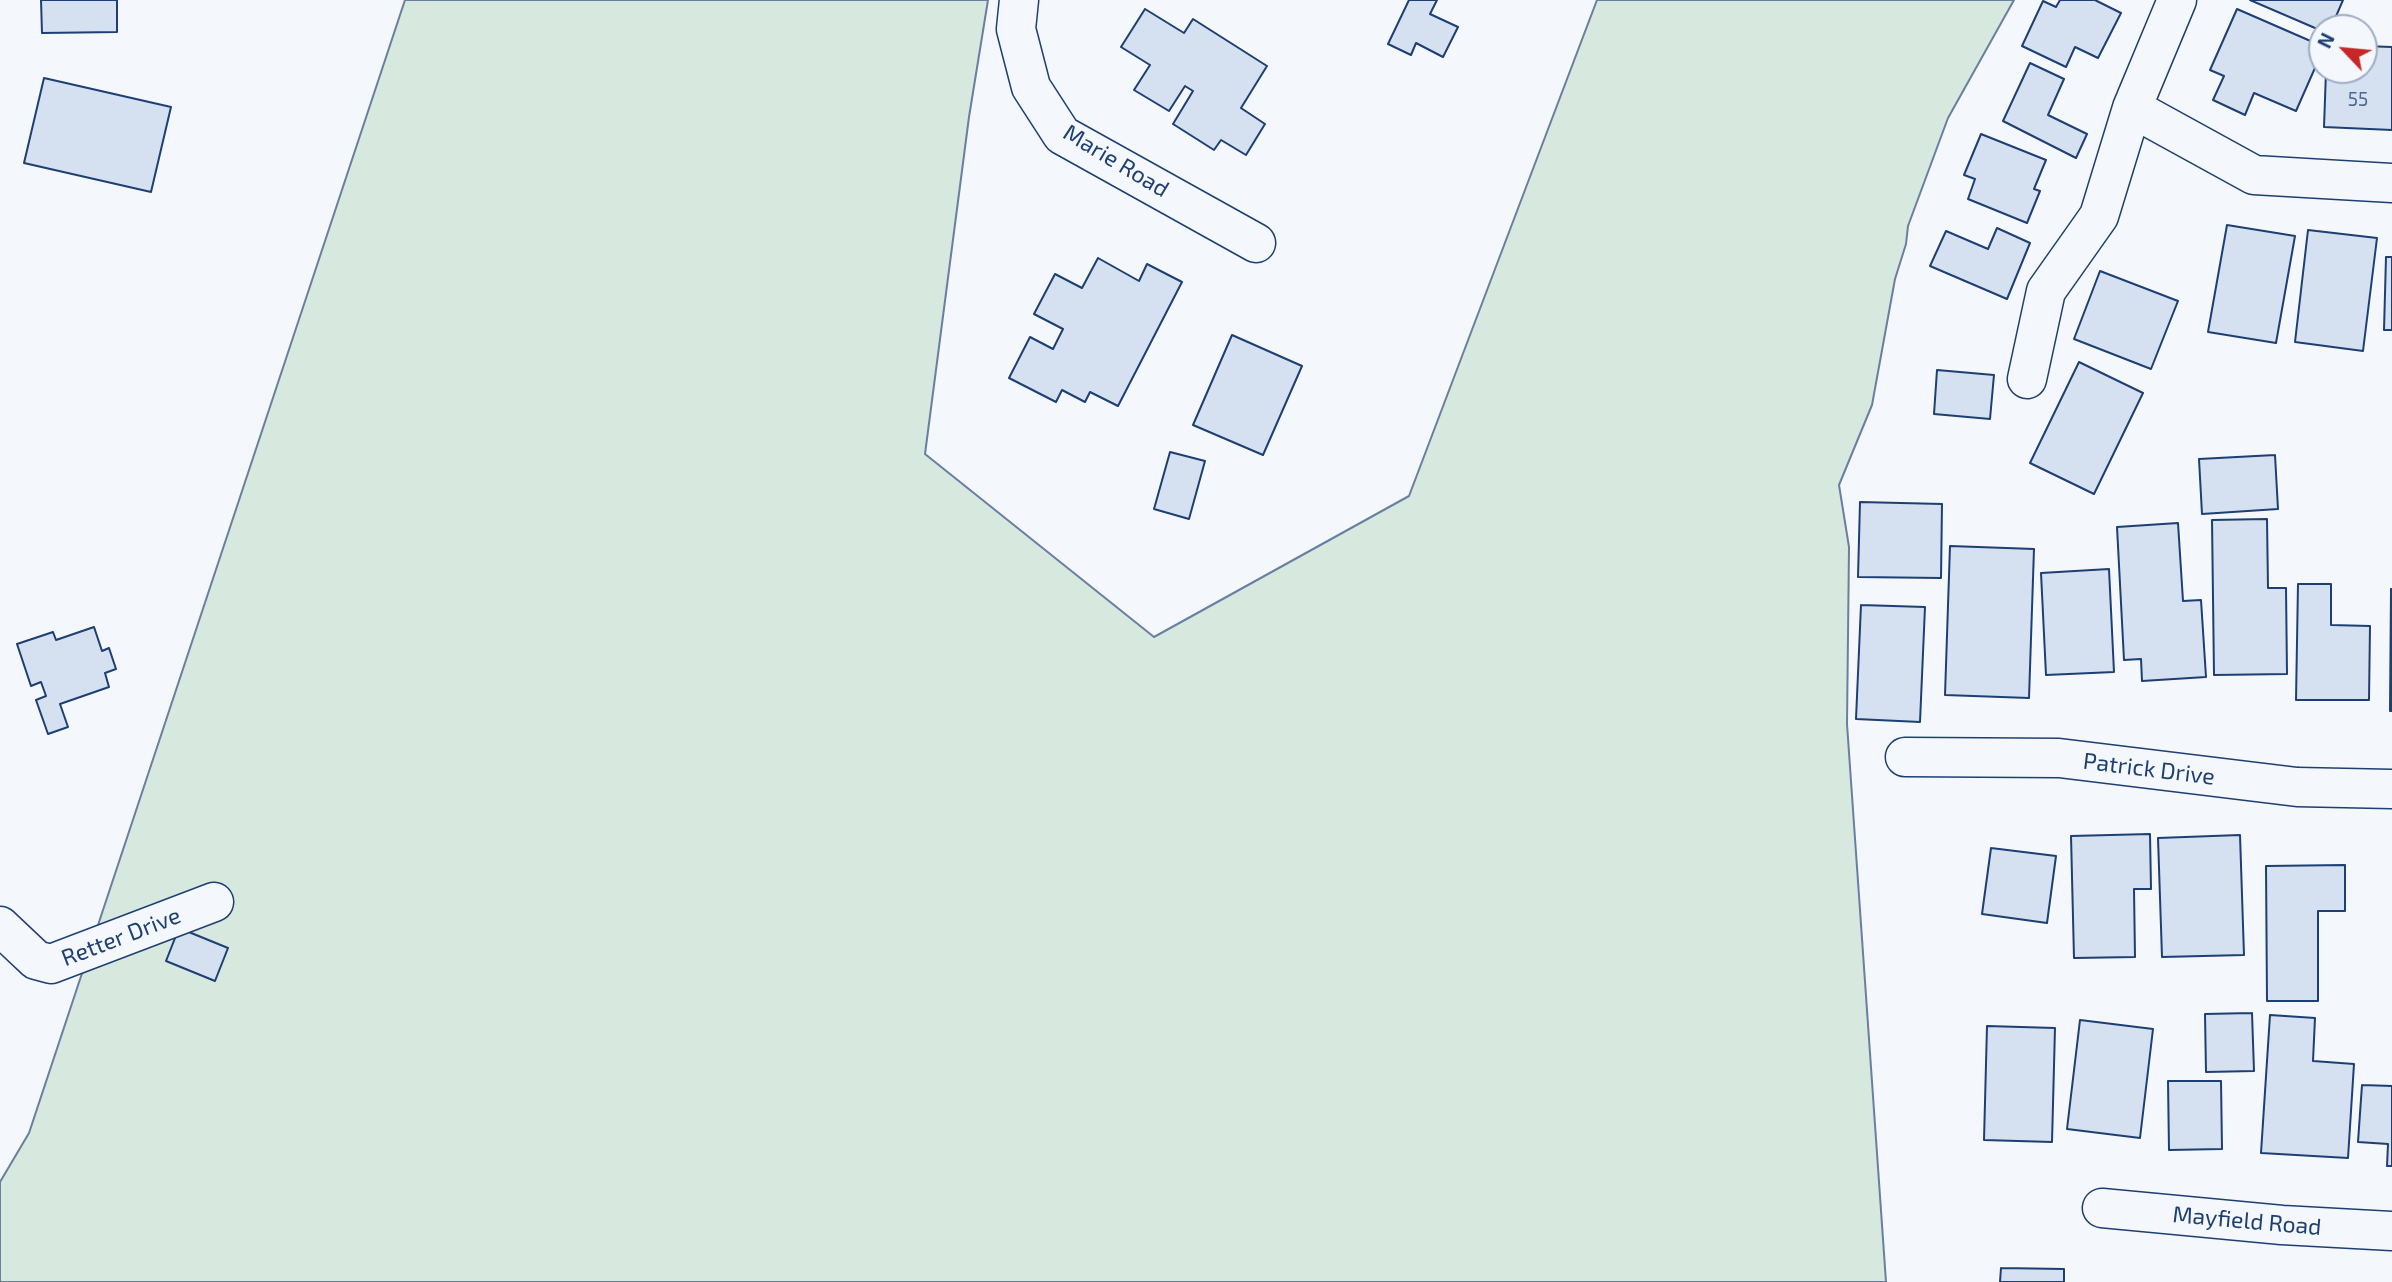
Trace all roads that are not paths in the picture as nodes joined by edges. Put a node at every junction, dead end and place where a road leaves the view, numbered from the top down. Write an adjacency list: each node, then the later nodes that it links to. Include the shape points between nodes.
1 (1019, 0): 5 (street, Marie Road, via 1016,29 1031,87 1062,135)
2 (2177, 0): 3 (street)
3 (2132, 108): 4 (street, via 2254,175); 6 (street, via 2099,216 2046,290)
4 (2392, 183)
5 (1256, 243)
6 (2026, 379)
7 (1905, 757): 8 (street, Patrick Drive, via 2059,758 2297,787)
8 (2392, 789)
9 (214, 902): 10 (street, Retter Drive, via 51,964 36,960)
10 (0, 926)
11 (2102, 1208): 12 (street, Mayfield Road)
12 (2392, 1231)

